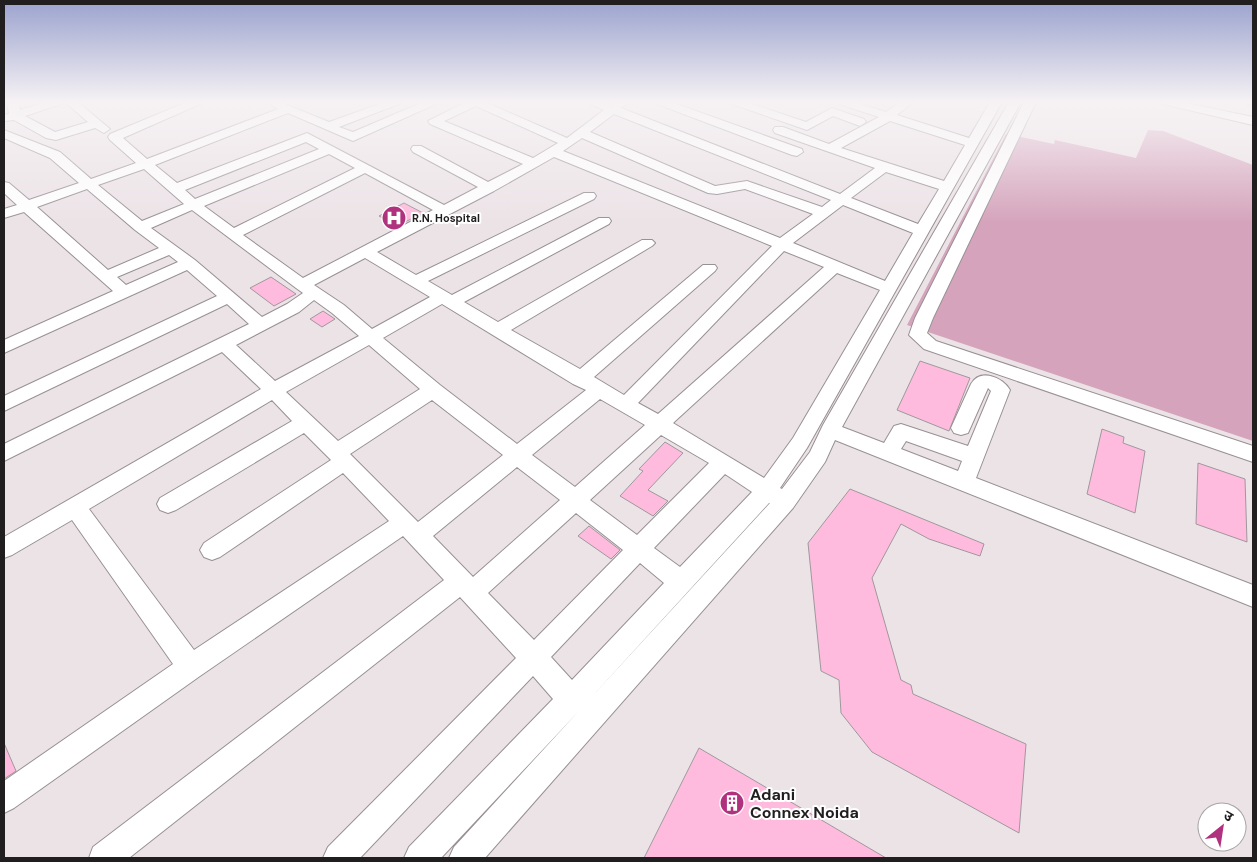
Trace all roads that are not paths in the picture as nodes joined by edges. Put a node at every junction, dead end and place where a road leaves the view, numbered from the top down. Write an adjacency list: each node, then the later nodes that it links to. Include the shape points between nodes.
1 (26, 142): 26 (street, via 55,155)
2 (120, 142): 22 (street)
3 (202, 142): 22 (street)
4 (294, 142): 30 (street)
5 (317, 142): 16 (street)
6 (483, 142): 21 (street)
7 (602, 142): 36 (street, via 713,190 747,185)
8 (702, 142): 25 (street)
9 (771, 142): 20 (street)
10 (844, 142): 18 (street)
11 (992, 142): 71 (street)
12 (1010, 142): 75 (street, via 918,335 930,345)
13 (568, 143): 19 (street)
14 (814, 143): 18 (street); 20 (street)
15 (972, 143): 28 (street)
16 (329, 149): 24 (street); 33 (street)
17 (417, 149): 29 (street)
18 (830, 149): 23 (street)
19 (554, 152): 21 (street); 43 (street)
20 (798, 152): 25 (street)
21 (533, 163): 29 (street)
22 (145, 164): 26 (street); 30 (street)
23 (884, 167): 28 (street); 32 (street)
24 (365, 168): 35 (street); 41 (street)
25 (763, 169): 32 (street)
26 (88, 184): 34 (street); 39 (street)
27 (4, 186): 34 (street)
28 (947, 187): 40 (street)
29 (490, 188): 35 (street)
30 (175, 189): 33 (street)
31 (588, 196): 50 (street)
32 (841, 200): 36 (street); 40 (street)
33 (194, 205): 39 (street); 41 (street)
34 (27, 206): 37 (street); 49 (street)
35 (443, 210): 45 (street)
36 (824, 212): 43 (street)
37 (4, 214)
38 (604, 221): 55 (street)
39 (140, 227): 44 (street)
40 (922, 231): 51 (street)
41 (233, 234): 52 (street)
42 (647, 243): 57 (street)
43 (781, 245): 47 (street); 67 (street)
44 (170, 250): 46 (street); 49 (street)
45 (364, 252): 50 (street); 52 (street)
46 (189, 263): 53 (street); 54 (street)
47 (835, 266): 51 (street); 69 (street)
48 (709, 268): 61 (street)
49 (107, 276): 53 (street)
50 (416, 281): 55 (street)
51 (890, 288): 80 (street, via 800,443)
52 (307, 289): 56 (street, via 293,308); 58 (street)
53 (125, 293): 60 (street)
54 (229, 297): 56 (street); 66 (street)
55 (447, 300): 57 (street); 58 (street)
56 (261, 326): 59 (street)
57 (498, 330): 61 (street)
58 (372, 337): 63 (street); 64 (street)
59 (224, 343): 63 (street); 72 (street)
60 (4, 347)
61 (580, 379): 62 (street)
62 (600, 389): 67 (street); 76 (street)
63 (274, 390): 68 (street); 84 (street)
64 (433, 390): 76 (street); 77 (street)
65 (983, 398): 74 (street)
66 (4, 404)
67 (626, 404): 69 (street)
68 (306, 422): 77 (street); 83 (street)
69 (659, 424): 78 (street); 81 (street)
70 (961, 428): 74 (street, via 980,384 987,381 995,384 1001,390)
71 (830, 430): 73 (street); 82 (street, via 818,456)
72 (4, 453)
73 (889, 453): 74 (street, via 901,431); 79 (street)
74 (968, 454): 79 (street)
75 (1253, 454)
76 (518, 456): 81 (street); 85 (street)
77 (341, 457): 85 (street); 87 (street)
78 (723, 462): 80 (street); 88 (street)
79 (964, 482): 91 (street)
80 (766, 490): 82 (street); 89 (street)
81 (576, 500): 88 (street); 90 (street)
82 (786, 502): 99 (street)
83 (168, 504)
84 (75, 507): 86 (street); 93 (street)
85 (412, 528): 90 (street); 93 (street)
86 (4, 548)
87 (212, 550)
88 (640, 550): 89 (street); 92 (street)
89 (681, 582): 94 (street)
90 (466, 587): 92 (street); 96 (street)
91 (1253, 596)
92 (534, 658): 94 (street); 97 (street)
93 (192, 667): 95 (street)
94 (572, 699): 98 (street)
95 (4, 798)
96 (104, 858)
97 (339, 858)
98 (420, 858)
99 (465, 858)

